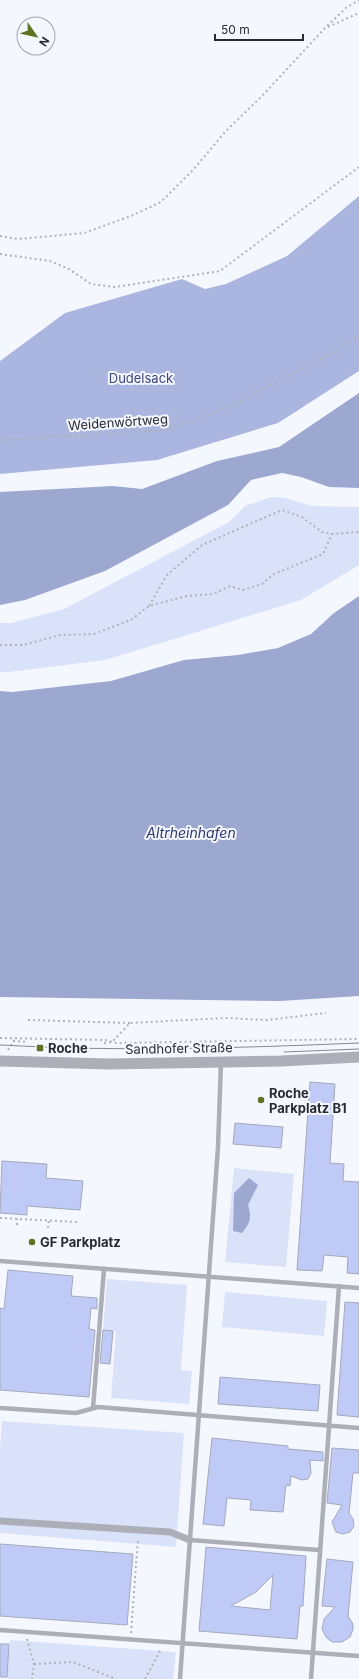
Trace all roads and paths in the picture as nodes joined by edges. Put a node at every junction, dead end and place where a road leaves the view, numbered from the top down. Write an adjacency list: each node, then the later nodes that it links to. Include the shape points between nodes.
1 (359, 0): 3 (path, via 347,7)
2 (359, 13): 3 (path)
3 (325, 28): 5 (path, via 161,202 84,233 18,239)
4 (359, 167): 6 (path, via 220,271 115,287 91,284 69,269 50,261)
5 (0, 236)
6 (0, 254)
7 (359, 336): 8 (path, Weidenwörtweg, via 325,357 230,406 166,430)
8 (0, 440)
9 (359, 532): 10 (path)
10 (332, 534): 11 (path, via 323,554 274,574 262,584 243,590 230,586 213,594 187,596); 11 (path, via 322,532 302,517 282,510 202,545 167,575)
11 (149, 606): 12 (path, via 131,620 94,634 60,635 23,645)
12 (0, 645)
13 (326, 1013): 15 (path, via 268,1020 225,1018)
14 (28, 1020): 15 (path)
15 (130, 1023): 20 (path)
16 (0, 1038): 20 (path)
17 (359, 1039): 20 (path)
18 (13, 1041): 19 (path)
19 (27, 1042)
20 (112, 1042): 21 (path)
21 (104, 1044)
22 (359, 1057): 24 (street, Sandhofer Straße)
23 (0, 1061): 24 (street, Sandhofer Straße, via 109,1064)
24 (221, 1062): 33 (lane)
25 (0, 1218): 26 (path)
26 (17, 1219): 27 (path); 29 (path)
27 (49, 1220): 28 (path); 30 (path)
28 (77, 1222)
29 (17, 1225)
30 (48, 1228)
31 (0, 1261): 32 (lane)
32 (104, 1268): 33 (lane); 37 (lane)
33 (209, 1276): 34 (lane); 38 (lane)
34 (339, 1286): 35 (lane); 39 (lane)
35 (359, 1288)
36 (0, 1408): 37 (lane, via 76,1413)
37 (93, 1408): 38 (lane)
38 (199, 1415): 39 (lane); 43 (lane)
39 (329, 1426): 40 (lane); 44 (lane)
40 (359, 1428)
41 (0, 1521): 42 (street)
42 (139, 1530): 43 (street, via 170,1532); 47 (path)
43 (190, 1540): 44 (lane); 49 (lane)
44 (319, 1550): 50 (lane)
45 (0, 1630): 46 (lane)
46 (25, 1632): 47 (lane); 52 (path)
47 (131, 1640): 48 (lane)
48 (162, 1642): 49 (lane); 55 (path, via 161,1651)
49 (182, 1643): 50 (lane); 56 (lane)
50 (313, 1652): 51 (lane); 57 (lane)
51 (359, 1656)
52 (34, 1664): 53 (path); 54 (path, via 73,1662)
53 (32, 1679)
54 (116, 1679)
55 (145, 1679)
56 (180, 1679)
57 (311, 1679)

